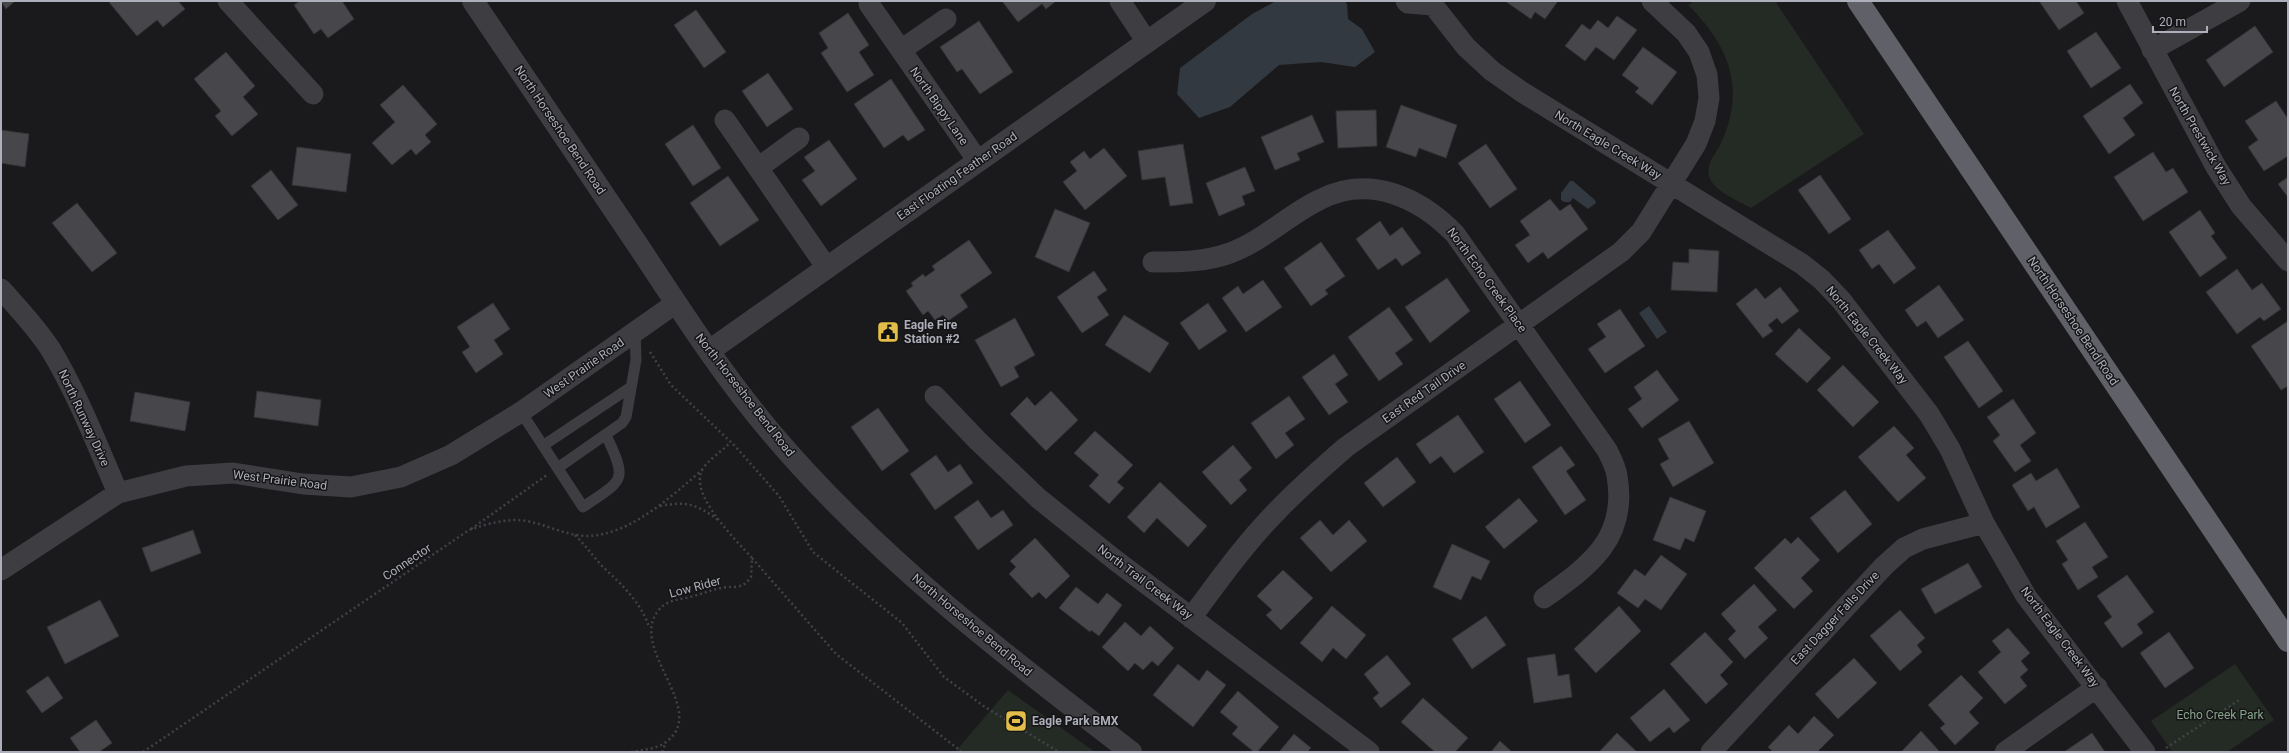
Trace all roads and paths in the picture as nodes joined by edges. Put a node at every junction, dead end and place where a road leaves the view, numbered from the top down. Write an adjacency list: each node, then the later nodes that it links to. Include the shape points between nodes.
1 (228, 1): 16 (street)
2 (473, 1): 26 (street, North Horseshoe Bend Road)
3 (1120, 1): 13 (street)
4 (1205, 1): 13 (street, East Floating Feather Road)
5 (1406, 1): 10 (street, North Eagle Creek Way)
6 (1652, 1): 21 (street, East Red Tail Drive, via 1686,33 1699,52 1707,75 1709,98 1705,122 1696,144)
7 (1858, 1): 49 (highway, North Horseshoe Bend Road)
8 (2127, 1): 15 (street, North Prestwick Way)
9 (2240, 1): 15 (street)
10 (1433, 3): 21 (street, North Eagle Creek Way, via 1466,47 1492,71)
11 (869, 4): 14 (street, North Bippy Lane)
12 (946, 19): 14 (street)
13 (1147, 42): 19 (street, East Floating Feather Road)
14 (900, 50): 19 (street, North Bippy Lane)
15 (2152, 50): 22 (street, North Prestwick Way, via 2216,167 2241,206)
16 (313, 94)
17 (725, 120): 20 (street)
18 (799, 138): 20 (street)
19 (978, 161): 24 (street, East Floating Feather Road)
20 (758, 168): 24 (street)
21 (1672, 183): 27 (street, East Red Tail Drive, via 1641,232 1621,252); 41 (street, North Eagle Creek Way, via 1802,264 1841,300 1929,414 1950,449)
22 (2288, 261)
23 (1153, 262): 27 (street, North Echo Creek Place, via 1191,262 1231,252 1250,244 1319,199 1367,189 1391,192 1417,203 1440,218 1455,234)
24 (827, 268): 29 (street, East Floating Feather Road)
25 (1, 289): 38 (street, North Runway Drive, via 24,314 50,349 74,391)
26 (676, 303): 28 (street, West Prairie Road); 29 (street, North Horseshoe Bend Road)
27 (1519, 324): 46 (street, North Echo Creek Place, via 1607,450 1617,475 1618,510 1613,530 1600,553 1580,573); 47 (street, East Red Tail Drive, via 1346,447 1311,477 1247,544)
28 (641, 339): 30 (lane); 32 (street, West Prairie Road); 34 (path, via 671,385)
29 (709, 351): 59 (street, North Horseshoe Bend Road, via 768,428 803,468 876,542 1021,668)
30 (631, 387): 33 (lane, via 626,417); 35 (lane)
31 (935, 396): 47 (street, North Trail Creek Way, via 1038,498)
32 (521, 412): 35 (lane); 38 (street, West Prairie Road, via 452,455 401,477 351,487 302,484 233,473 186,476)
33 (606, 435): 36 (lane); 36 (lane, via 618,461 620,475 615,485 583,507)
34 (731, 442): 37 (path); 58 (path, via 779,496 813,552 902,623 944,677 985,707)
35 (544, 445): 36 (lane)
36 (559, 467): 42 (path)
37 (702, 470): 39 (path, Connector); 40 (path, via 700,485 704,497)
38 (118, 493): 45 (street, West Prairie Road)
39 (658, 507): 40 (path, via 679,503 694,505); 43 (path, Connector, via 609,532 588,536)
40 (720, 522): 44 (path)
41 (1984, 523): 50 (street, North Eagle Creek Way, via 2026,596); 61 (street, East Dagger Falls Drive, via 1923,539 1904,548 1884,566)
42 (469, 530): 43 (path, Connector, via 514,520); 54 (path, Connector)
43 (575, 535): 48 (path, via 623,584 646,616)
44 (752, 558): 48 (path, Low Rider, via 752,577 741,586 719,588 676,599 658,610); 57 (path, via 836,654)
45 (1, 570)
46 (1544, 598)
47 (1191, 618): 60 (street, North Trail Creek Way)
48 (650, 627): 52 (path, via 651,642 678,707 679,719 676,730)
49 (2288, 641)
50 (2097, 687): 62 (street); 63 (street, North Eagle Creek Way)
51 (2239, 700): 53 (path)
52 (666, 742): 55 (path); 56 (path)
53 (2166, 748)
54 (143, 752)
55 (631, 752)
56 (662, 752)
57 (962, 752)
58 (1059, 752)
59 (1131, 752)
60 (1370, 752)
61 (1711, 752)
62 (2005, 752)
63 (2145, 752)

